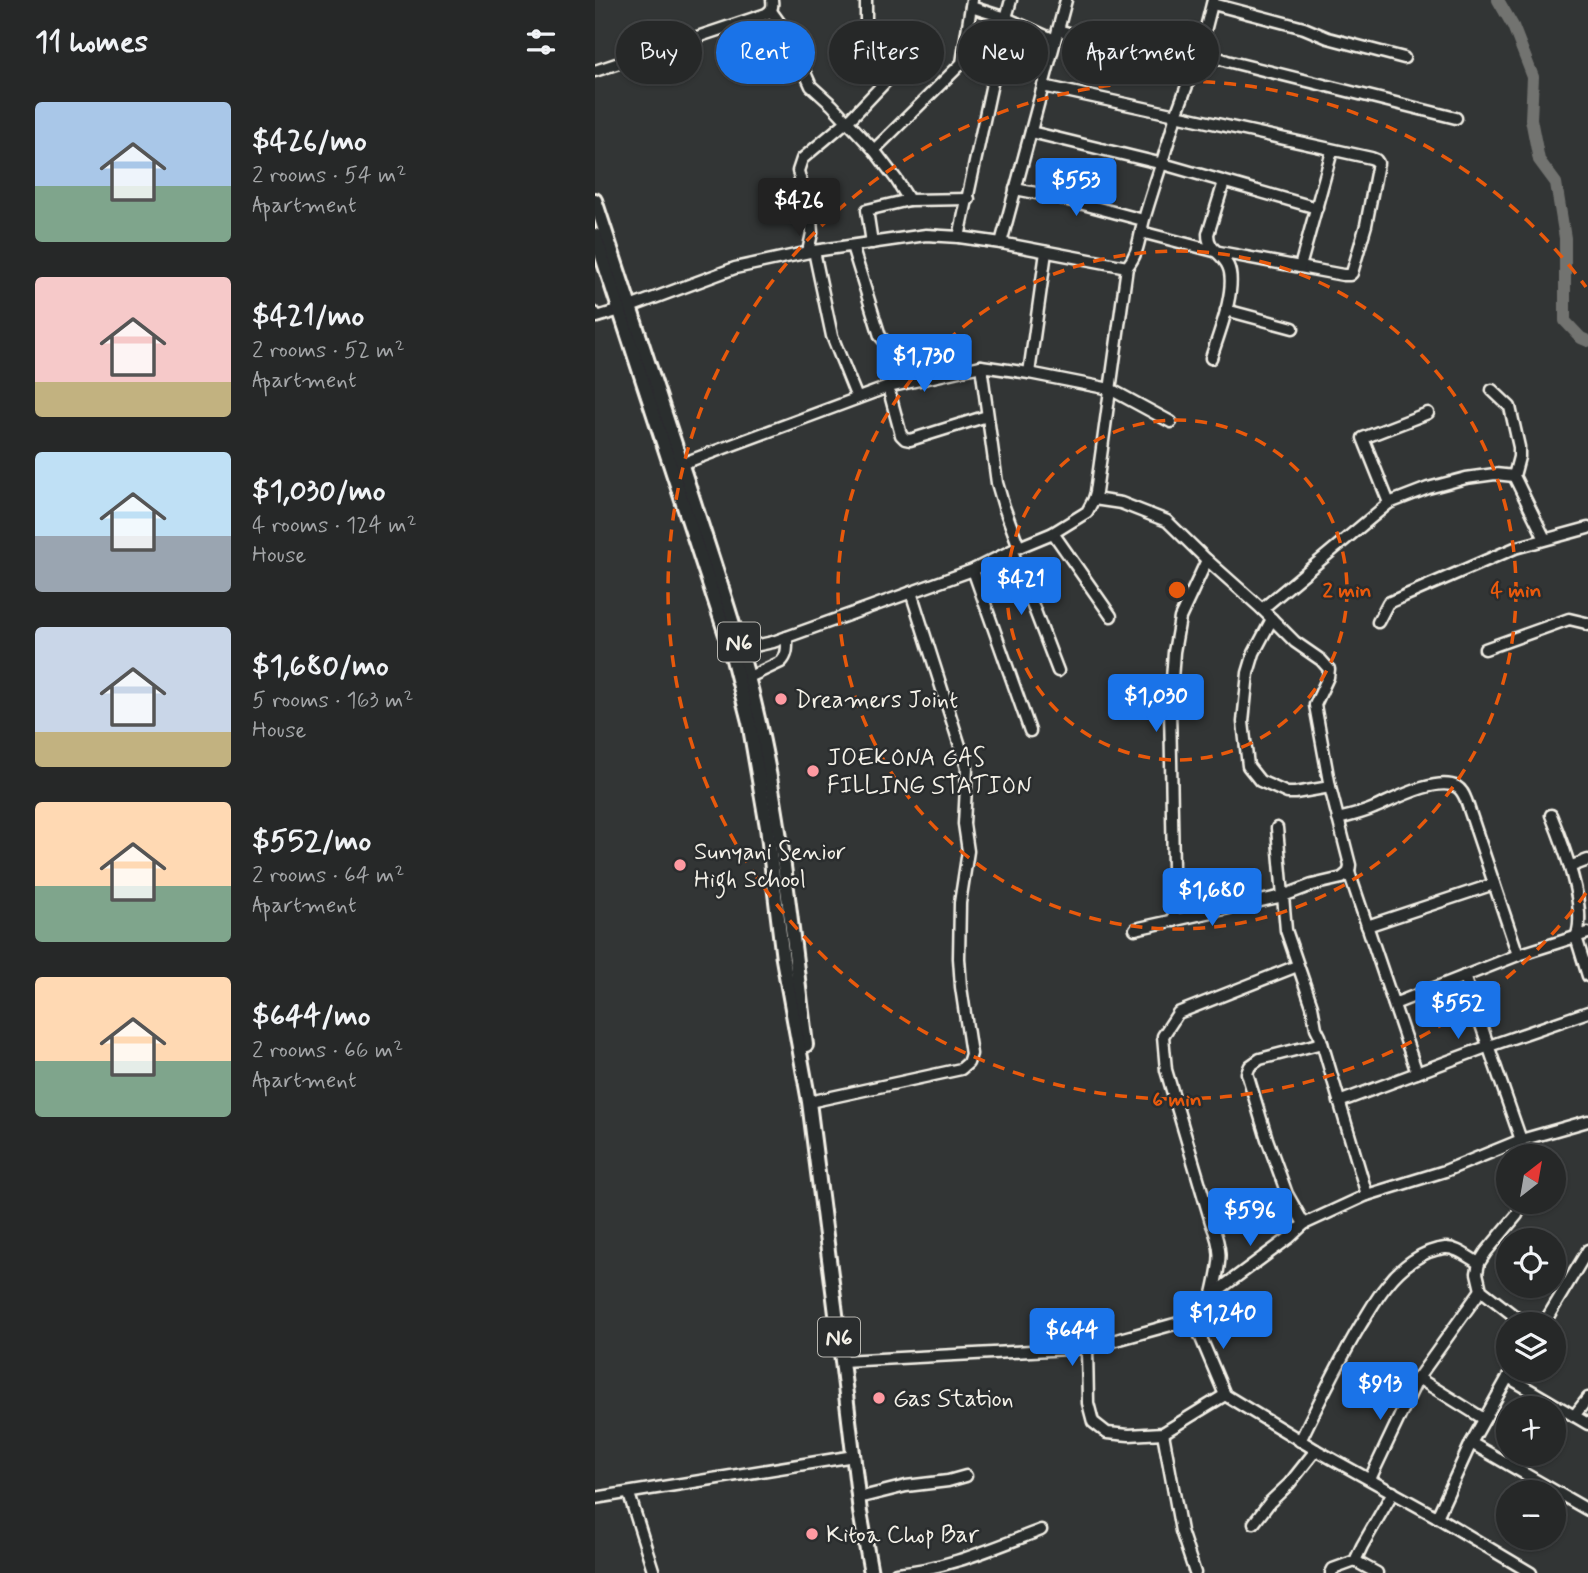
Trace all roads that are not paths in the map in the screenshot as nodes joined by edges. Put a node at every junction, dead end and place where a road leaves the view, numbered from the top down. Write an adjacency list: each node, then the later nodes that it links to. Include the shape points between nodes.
1 (866, 0): 18 (street, via 866,33 890,74)
2 (1011, 0): 7 (street)
3 (1066, 0): 9 (street)
4 (1213, 2): 8 (street); 12 (street)
5 (972, 3): 7 (street); 20 (street, via 962,63)
6 (771, 5): 13 (street, via 766,14); 18 (street, via 811,86)
7 (1006, 18): 9 (street); 25 (street)
8 (1208, 21)
9 (1057, 35): 10 (street); 15 (street)
10 (1062, 36)
11 (1219, 58): 17 (street)
12 (1404, 58)
13 (595, 72)
14 (1187, 84): 16 (street)
15 (1043, 86): 16 (street); 19 (street)
16 (1176, 115): 21 (street); 22 (street)
17 (1456, 118)
18 (848, 121): 20 (street); 36 (street, via 799,164 811,219)
19 (1031, 132): 22 (street); 24 (street)
20 (874, 150): 27 (street)
21 (1332, 151): 28 (street); 40 (street, via 1378,163 1360,247 1350,275)
22 (1163, 164): 23 (street); 29 (street)
23 (1224, 182): 28 (street); 37 (street, via 1209,234)
24 (1015, 190): 29 (street); 34 (street)
25 (969, 199): 27 (street); 32 (street)
26 (595, 200): 41 (main road, N6)
27 (909, 200): 33 (street, via 867,210)
28 (1317, 208): 40 (street)
29 (1143, 220): 30 (street)
30 (1141, 232): 37 (street); 39 (street)
31 (595, 235): 41 (main road, N6)
32 (960, 237): 33 (street, via 926,235); 34 (street)
33 (872, 243): 35 (street)
34 (1000, 243): 38 (street)
35 (852, 246): 36 (street); 48 (street, via 880,336 908,361)
36 (811, 251): 41 (street, via 735,268); 52 (street, via 832,336)
37 (1214, 251): 40 (street); 42 (street, via 1231,275)
38 (1046, 252): 39 (street); 47 (street)
39 (1127, 267): 50 (street)
40 (1300, 267)
41 (625, 309): 43 (street, via 597,317); 56 (main road, N6); 76 (main road, N6, via 651,403)
42 (1226, 310): 44 (street); 45 (street)
43 (595, 313)
44 (1293, 328)
45 (1211, 358)
46 (981, 366): 47 (street); 48 (street); 54 (street)
47 (1029, 373): 50 (street)
48 (917, 379): 49 (street)
49 (888, 387): 52 (street); 54 (street, via 905,439)
50 (1110, 389): 55 (street); 58 (street)
51 (1492, 390): 57 (street, via 1510,407 1519,447)
52 (857, 398): 56 (street)
53 (1428, 413): 59 (street, via 1363,438)
54 (988, 416): 63 (street, via 997,483)
55 (1171, 422)
56 (681, 464): 73 (main road, N6)
57 (1514, 476): 59 (street, via 1466,478); 62 (street)
58 (1094, 499): 61 (street, via 1087,512); 64 (street, via 1121,503 1167,521)
59 (1389, 503): 67 (street)
60 (1588, 528): 62 (street)
61 (1053, 533): 63 (street); 68 (street)
62 (1545, 540): 70 (street, via 1515,548 1388,603)
63 (1016, 549): 65 (street); 75 (street)
64 (1207, 560): 67 (street); 87 (street, via 1180,618 1174,652 1170,707)
65 (973, 570): 66 (street); 77 (street)
66 (911, 592): 72 (street); 101 (street, via 967,768 964,824 968,851 960,903 959,958 971,1054 961,1069)
67 (1262, 609): 69 (street)
68 (1111, 616)
69 (1272, 620): 78 (street, via 1329,669 1315,705); 78 (street, via 1248,673 1243,722 1248,766 1260,781 1287,793)
70 (1378, 622)
71 (1588, 625): 74 (street, via 1569,619)
72 (787, 637): 73 (street); 76 (street, via 785,659)
73 (741, 649): 76 (main road, N6)
74 (1485, 649)
75 (1058, 671)
76 (744, 679): 101 (main road, N6, via 771,789 806,1045)
77 (1030, 731)
78 (1330, 787): 80 (street)
79 (1551, 815): 83 (street)
80 (1338, 819): 84 (street); 85 (street, via 1431,786 1454,786 1467,800)
81 (1277, 828): 86 (street)
82 (1588, 860): 83 (street)
83 (1572, 866): 91 (street, via 1583,918)
84 (1349, 872): 86 (street); 88 (street)
85 (1494, 884): 88 (street); 92 (street)
86 (1283, 896): 87 (street); 93 (street, via 1286,930)
87 (1174, 921): 89 (street)
88 (1367, 926): 96 (street)
89 (1135, 929)
90 (1588, 933): 91 (street)
91 (1576, 937): 92 (street); 95 (street)
92 (1518, 955): 94 (street)
93 (1297, 966): 98 (street); 112 (street, via 1178,1013 1163,1035 1166,1070 1218,1240 1221,1257)
94 (1464, 976): 96 (street); 99 (street)
95 (1588, 976)
96 (1394, 1004): 100 (street)
97 (1588, 1012): 99 (street)
98 (1322, 1044): 102 (street); 108 (street, via 1260,1059 1247,1073 1287,1194)
99 (1489, 1046): 100 (street); 104 (street)
100 (1417, 1073): 102 (street)
101 (809, 1101): 117 (main road, N6)
102 (1339, 1102): 106 (street)
103 (1588, 1121): 104 (street)
104 (1521, 1140): 105 (street); 106 (street, via 1445,1171)
105 (1521, 1144)
106 (1367, 1195): 108 (street)
107 (1517, 1214): 110 (street)
108 (1304, 1224): 112 (street)
109 (1588, 1250): 114 (street)
110 (1479, 1263): 111 (street); 127 (street, via 1446,1248 1419,1257 1399,1273 1374,1302)
111 (1481, 1290): 113 (street); 118 (street)
112 (1213, 1294): 115 (street)
113 (1509, 1312)
114 (1551, 1312)
115 (1193, 1319): 116 (street); 121 (street)
116 (1087, 1348): 117 (street); 126 (street, via 1093,1422 1107,1433)
117 (842, 1361): 130 (main road, N6)
118 (1418, 1378): 124 (street); 132 (street)
119 (1505, 1382): 124 (street)
120 (1522, 1382): 123 (street)
121 (1225, 1395): 126 (street); 127 (street)
122 (1588, 1398): 123 (street)
123 (1574, 1416): 125 (street)
124 (1484, 1419): 128 (street)
125 (1588, 1424)
126 (1163, 1433): 145 (street, via 1181,1531)
127 (1300, 1441): 129 (street)
128 (1471, 1443): 137 (street); 138 (street)
129 (1316, 1450): 132 (street); 139 (street)
130 (854, 1456): 134 (street); 136 (main road, N6)
131 (966, 1476): 136 (street)
132 (1370, 1479): 133 (street)
133 (1393, 1492): 138 (street); 141 (street)
134 (629, 1494): 135 (street); 142 (street)
135 (595, 1498)
136 (858, 1498): 143 (main road, N6)
137 (1588, 1510)
138 (1437, 1517): 148 (street)
139 (1254, 1523)
140 (1041, 1530): 144 (street, via 956,1562)
141 (1356, 1561): 146 (street); 147 (street)
142 (654, 1573)
143 (871, 1573)
144 (896, 1573)
145 (1195, 1573)
146 (1331, 1573)
147 (1377, 1573)
148 (1531, 1573)

